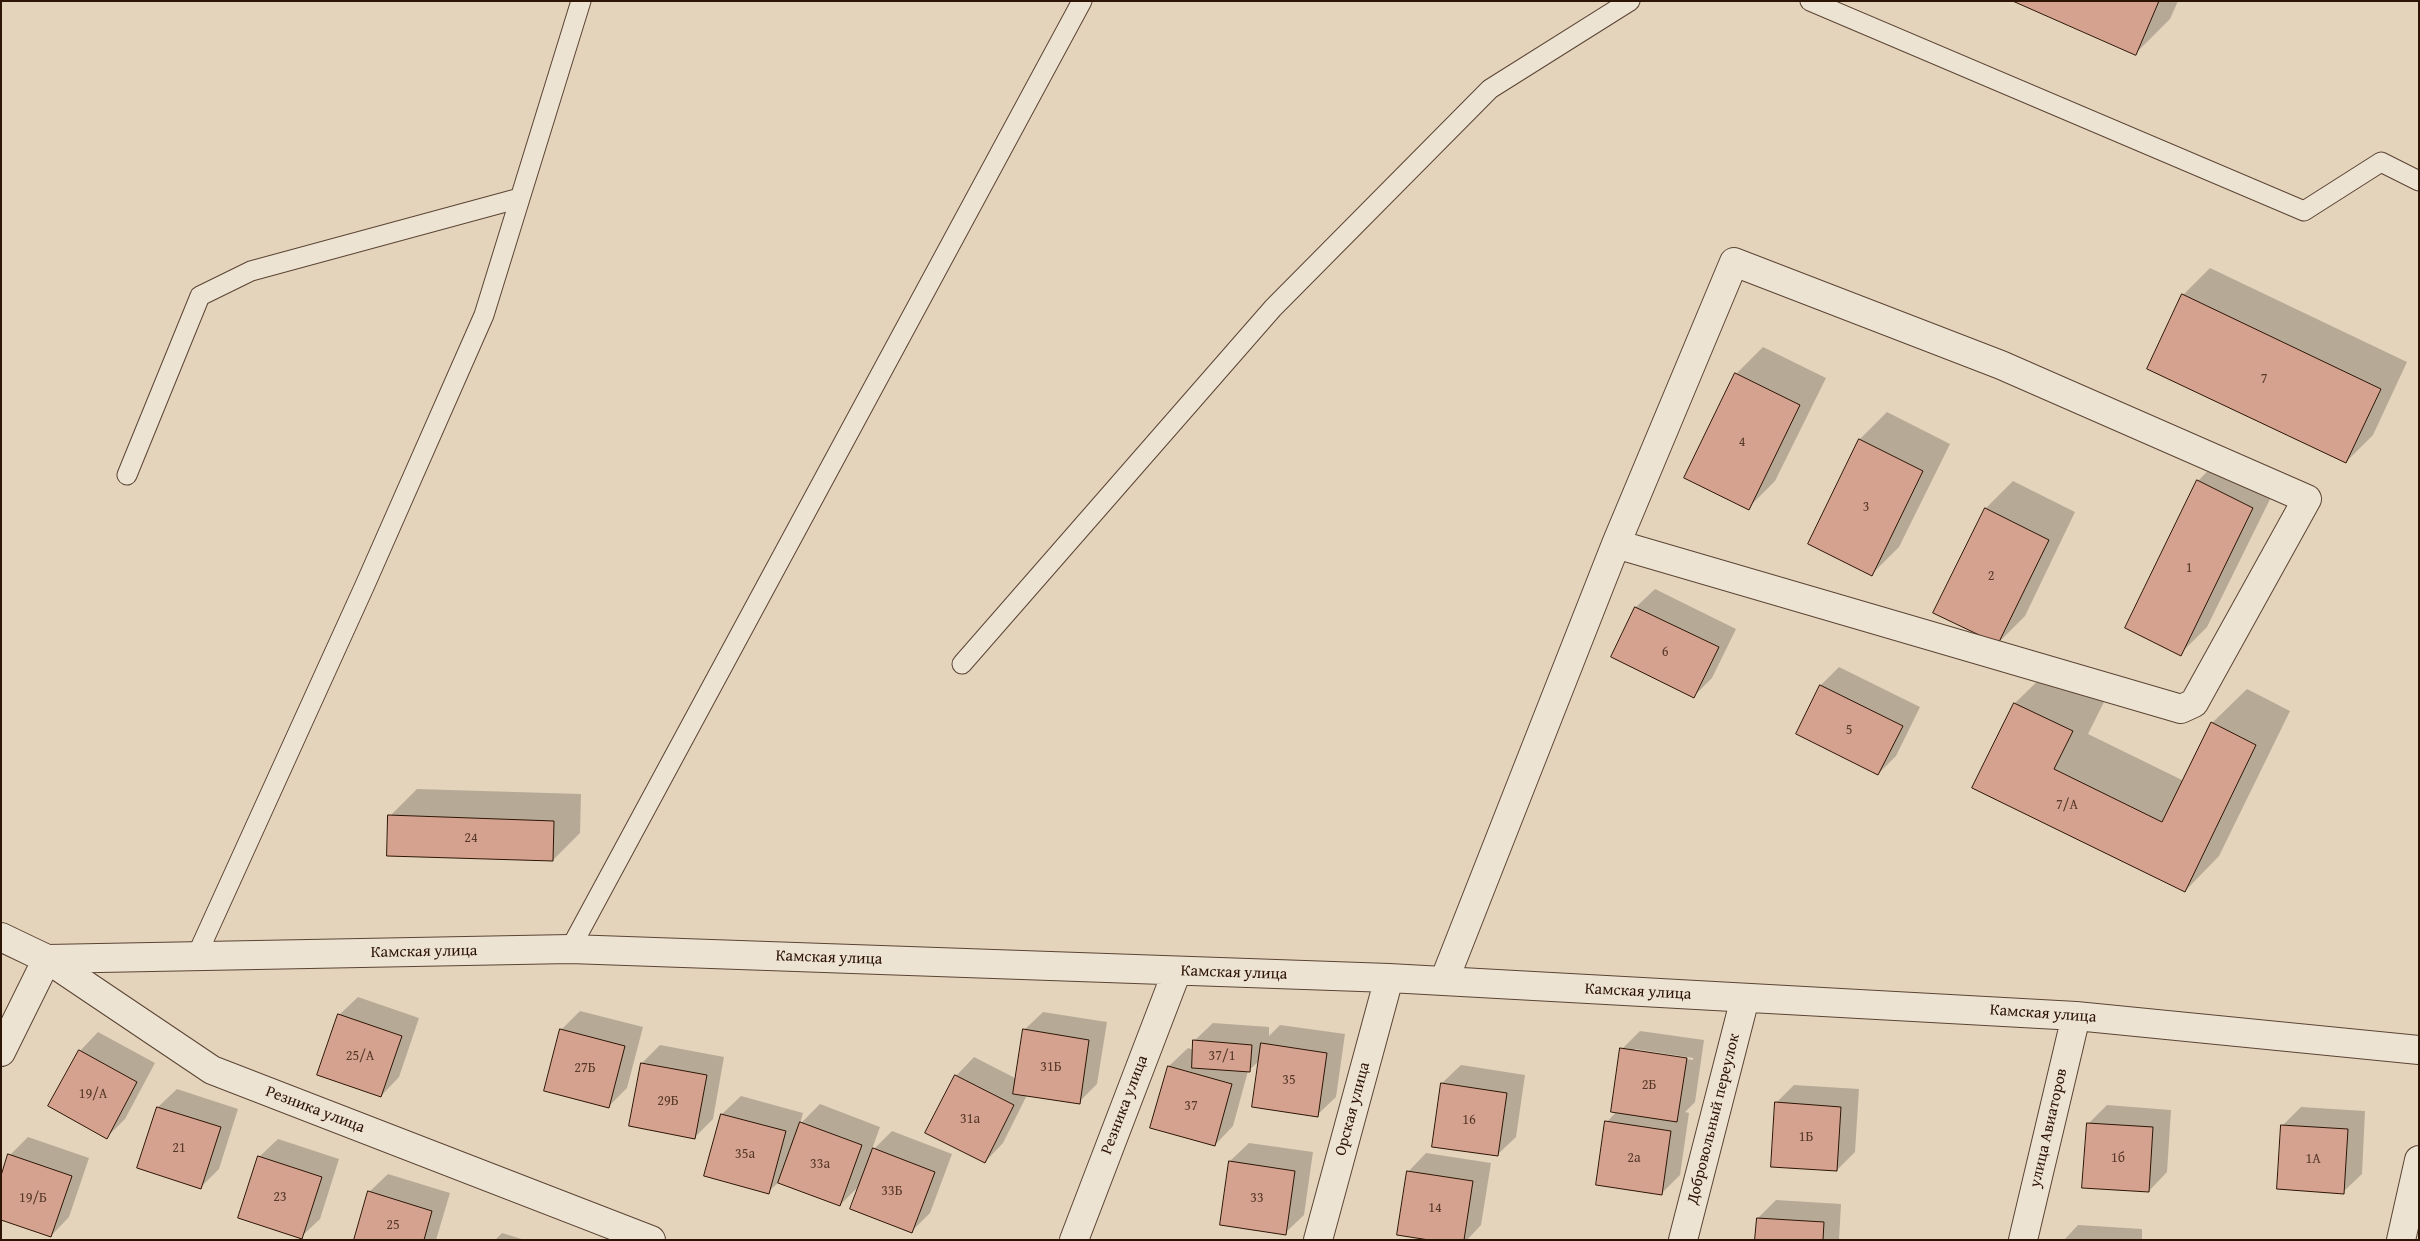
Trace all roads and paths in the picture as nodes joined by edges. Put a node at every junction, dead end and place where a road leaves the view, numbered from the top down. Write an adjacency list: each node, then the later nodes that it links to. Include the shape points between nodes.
1 (581, 1): 6 (lane)
2 (1082, 1): 11 (lane)
3 (1630, 1): 9 (lane, via 1490,89 1273,308)
4 (1810, 1): 5 (lane, via 2304,211 2381,162)
5 (2416, 175)
6 (520, 198): 7 (lane, via 251,271 200,296); 12 (lane, via 484,315)
7 (127, 475)
8 (1616, 544): 8 (street, via 2181,708 2194,703 2307,499 2000,365 1734,262); 16 (street)
9 (962, 664)
10 (1, 937): 13 (street, Резника улица)
11 (570, 949): 12 (street, Камская улица); 14 (street, Камская улица)
12 (196, 957): 13 (street, Камская улица)
13 (47, 959): 20 (street); 22 (street, Резника улица, via 212,1070)
14 (1176, 971): 15 (street, Камская улица); 23 (street, Резника улица)
15 (1389, 978): 16 (street, Камская улица); 24 (street, Орская улица)
16 (1444, 981): 17 (street, Камская улица)
17 (1745, 998): 18 (street, Камская улица); 25 (street, Добровольный переулок)
18 (2076, 1016): 19 (street, Камская улица); 26 (street, улица Авиаторов)
19 (2419, 1050)
20 (1, 1052)
21 (2419, 1160): 27 (street)
22 (651, 1240)
23 (1074, 1240)
24 (1318, 1240)
25 (1683, 1240)
26 (2023, 1240)
27 (2400, 1240)

